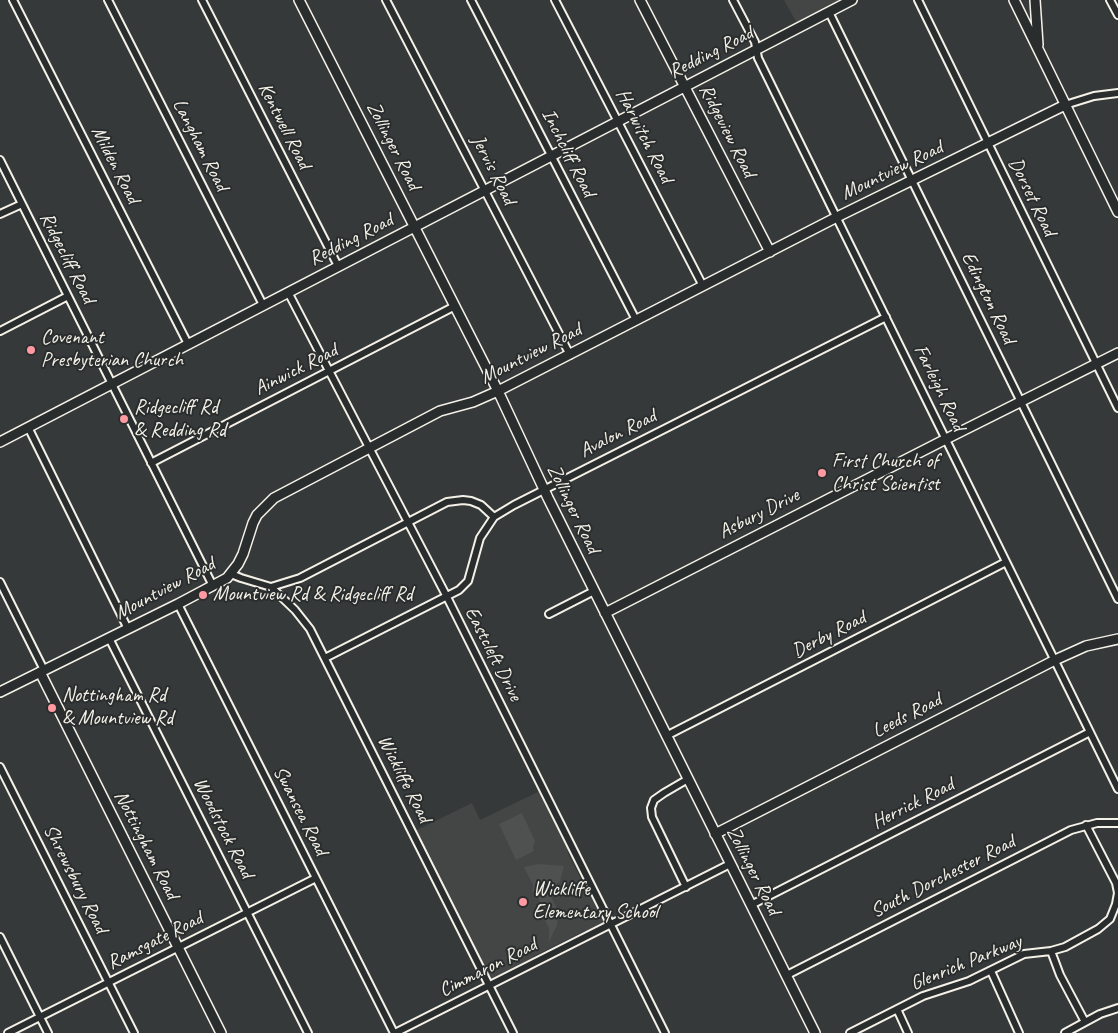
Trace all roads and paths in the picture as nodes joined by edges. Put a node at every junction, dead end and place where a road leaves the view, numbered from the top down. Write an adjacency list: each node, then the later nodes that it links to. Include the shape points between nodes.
1 (13, 0): 43 (street, Milden Road)
2 (108, 0): 38 (street, Langham Road)
3 (202, 0): 34 (street, Kentwell Road)
4 (299, 0): 32 (street, Zollinger Road)
5 (386, 0): 27 (street, Jervis Road)
6 (470, 0): 24 (street, Inchcliff Road)
7 (555, 0): 22 (street, Harwitch Road)
8 (640, 0): 19 (street, Ridgeview Road)
9 (733, 0): 18 (street, Farleigh Road)
10 (852, 0): 15 (street, Redding Road)
11 (918, 0): 23 (street, Dorset Road)
12 (1014, 0): 17 (street)
13 (1035, 0): 17 (street)
14 (1110, 0): 16 (street)
15 (830, 12): 18 (street, Redding Road); 26 (street, Edington Road)
16 (1118, 15)
17 (1038, 49): 21 (street)
18 (756, 50): 19 (street, Redding Road); 31 (street, Farleigh Road)
19 (684, 87): 22 (street, Redding Road); 33 (street, Ridgeview Road)
20 (1118, 93): 21 (street, Mountview Road)
21 (1065, 105): 23 (street, Mountview Road); 29 (street)
22 (618, 121): 24 (street, Redding Road); 35 (street, Harwitch Road)
23 (988, 143): 26 (street, Mountview Road); 46 (street, Dorset Road)
24 (551, 156): 27 (street, Redding Road); 41 (street, Inchcliff Road)
25 (0, 160): 28 (street, Ridgecliff Road)
26 (913, 181): 31 (street, Mountview Road); 50 (street, Edington Road)
27 (485, 190): 32 (street, Redding Road); 45 (street, Jervis Road)
28 (22, 204): 30 (street); 37 (street, Ridgecliff Road)
29 (1118, 212)
30 (0, 214)
31 (837, 217): 33 (street, Mountview Road); 40 (street, Farleigh Road)
32 (414, 227): 34 (street, Redding Road); 39 (street, Zollinger Road)
33 (770, 252): 35 (street, Mountview Road)
34 (338, 266): 36 (street, Redding Road)
35 (703, 286): 41 (street, Mountview Road)
36 (288, 292): 38 (street, Redding Road); 47 (street, Eastcleft Drive)
37 (68, 296): 42 (street); 48 (street, Ridgecliff Road)
38 (263, 305): 43 (street, Redding Road)
39 (454, 306): 47 (street, Ainwick Road); 49 (street, Zollinger Road)
40 (886, 317): 53 (street, Farleigh Road); 57 (street, Avalon Road)
41 (636, 320): 45 (street, Mountview Road)
42 (0, 331)
43 (188, 344): 48 (street, Redding Road)
44 (1118, 354): 46 (street, Asbury Drive)
45 (570, 355): 49 (street, Mountview Road)
46 (1097, 364): 50 (street, Asbury Drive); 51 (street, Dorset Road)
47 (330, 371): 55 (street, Eastcleft Drive); 56 (street, Ainwick Road)
48 (112, 384): 52 (street, Redding Road); 56 (street, Ridgecliff Road)
49 (498, 391): 55 (street, Mountview Road, via 440,411); 57 (street, Zollinger Road)
50 (1021, 401): 53 (street, Asbury Drive); 67 (street, Edington Road)
51 (1118, 408)
52 (28, 427): 54 (street, Redding Road); 71 (street)
53 (946, 438): 60 (street, Farleigh Road); 69 (street, Asbury Drive)
54 (0, 442)
55 (370, 448): 59 (street, Eastcleft Drive); 61 (street, Mountview Road, via 269,502 253,522 243,554)
56 (151, 463): 63 (street, Ridgecliff Road)
57 (544, 490): 58 (street, Avalon Road); 65 (street, Zollinger Road)
58 (494, 517): 59 (street, via 480,505 463,500 447,502); 66 (street, Avalon Road, via 480,538 468,581)
59 (408, 522): 64 (street, via 300,578); 66 (street, Eastcleft Drive)
60 (1006, 562): 75 (street, Farleigh Road); 79 (street, Derby Road)
61 (231, 574): 63 (street, Mountview Road); 64 (street, Wickliffe Road)
62 (0, 582): 76 (street)
63 (213, 586): 68 (street, Mountview Road)
64 (271, 587): 74 (street, Wickliffe Road, via 304,620)
65 (594, 591): 69 (street, Zollinger Road); 70 (street)
66 (446, 597): 74 (street, Avalon Road); 91 (street, Eastcleft Drive)
67 (1118, 599)
68 (178, 604): 71 (street, Mountview Road); 87 (street, Swansea Road)
69 (605, 613): 79 (street, Zollinger Road)
70 (549, 614)
71 (128, 629): 72 (street, Mountview Road)
72 (109, 638): 76 (street, Mountview Road); 90 (street, Woodstock Road)
73 (1118, 639): 75 (street, Leeds Road, via 1086,646)
74 (325, 658): 98 (street, Wickliffe Road)
75 (1054, 660): 78 (street, Farleigh Road); 85 (street, Leeds Road)
76 (42, 671): 77 (street, Mountview Road); 93 (street, Nottingham Road)
77 (0, 692)
78 (1090, 732): 82 (street, Farleigh Road); 89 (street, Herrick Road)
79 (666, 736): 81 (street, Zollinger Road)
80 (0, 767): 97 (street, Shrewsbury Road)
81 (688, 780): 85 (street, Zollinger Road); 88 (street, via 654,800 651,808 652,817)
82 (1118, 789)
83 (1118, 823): 84 (street, South Dorchester Road)
84 (1086, 825): 94 (street, Glenrich Parkway, via 1116,883 1116,904 1110,919 1098,929); 96 (street, South Dorchester Road)
85 (715, 834): 86 (street, Zollinger Road)
86 (730, 864): 88 (street, Cimmaron Road); 89 (street, Zollinger Road)
87 (316, 878): 90 (street, Ramsgate Road); 108 (street, Swansea Road)
88 (686, 887): 91 (street, Cimmaron Road)
89 (751, 905): 96 (street, Zollinger Road)
90 (247, 913): 93 (street, Ramsgate Road); 107 (street, Woodstock Road)
91 (611, 924): 98 (street, Cimmaron Road); 110 (street, Eastcleft Drive)
92 (0, 936): 101 (street)
93 (178, 948): 97 (street, Ramsgate Road); 106 (street, Nottingham Road)
94 (1052, 951): 95 (street, Glenrich Parkway, via 1024,954); 102 (street, via 1060,975)
95 (991, 971): 100 (street, Glenrich Parkway, via 923,996); 114 (street)
96 (786, 975): 111 (street, Zollinger Road)
97 (108, 983): 101 (street, Ramsgate Road); 105 (street, Shrewsbury Road)
98 (489, 986): 108 (street, Cimmaron Road); 109 (street, Wickliffe Road)
99 (1118, 1008): 102 (street)
100 (897, 1010): 112 (street, Glenrich Parkway); 113 (street)
101 (40, 1017): 103 (street, Ramsgate Road); 104 (street)
102 (1085, 1022): 115 (street)
103 (8, 1033)
104 (48, 1033)
105 (134, 1033)
106 (221, 1033)
107 (308, 1033)
108 (394, 1033)
109 (513, 1033)
110 (665, 1033)
111 (816, 1033)
112 (850, 1033)
113 (908, 1033)
114 (1019, 1033)
115 (1064, 1033)

